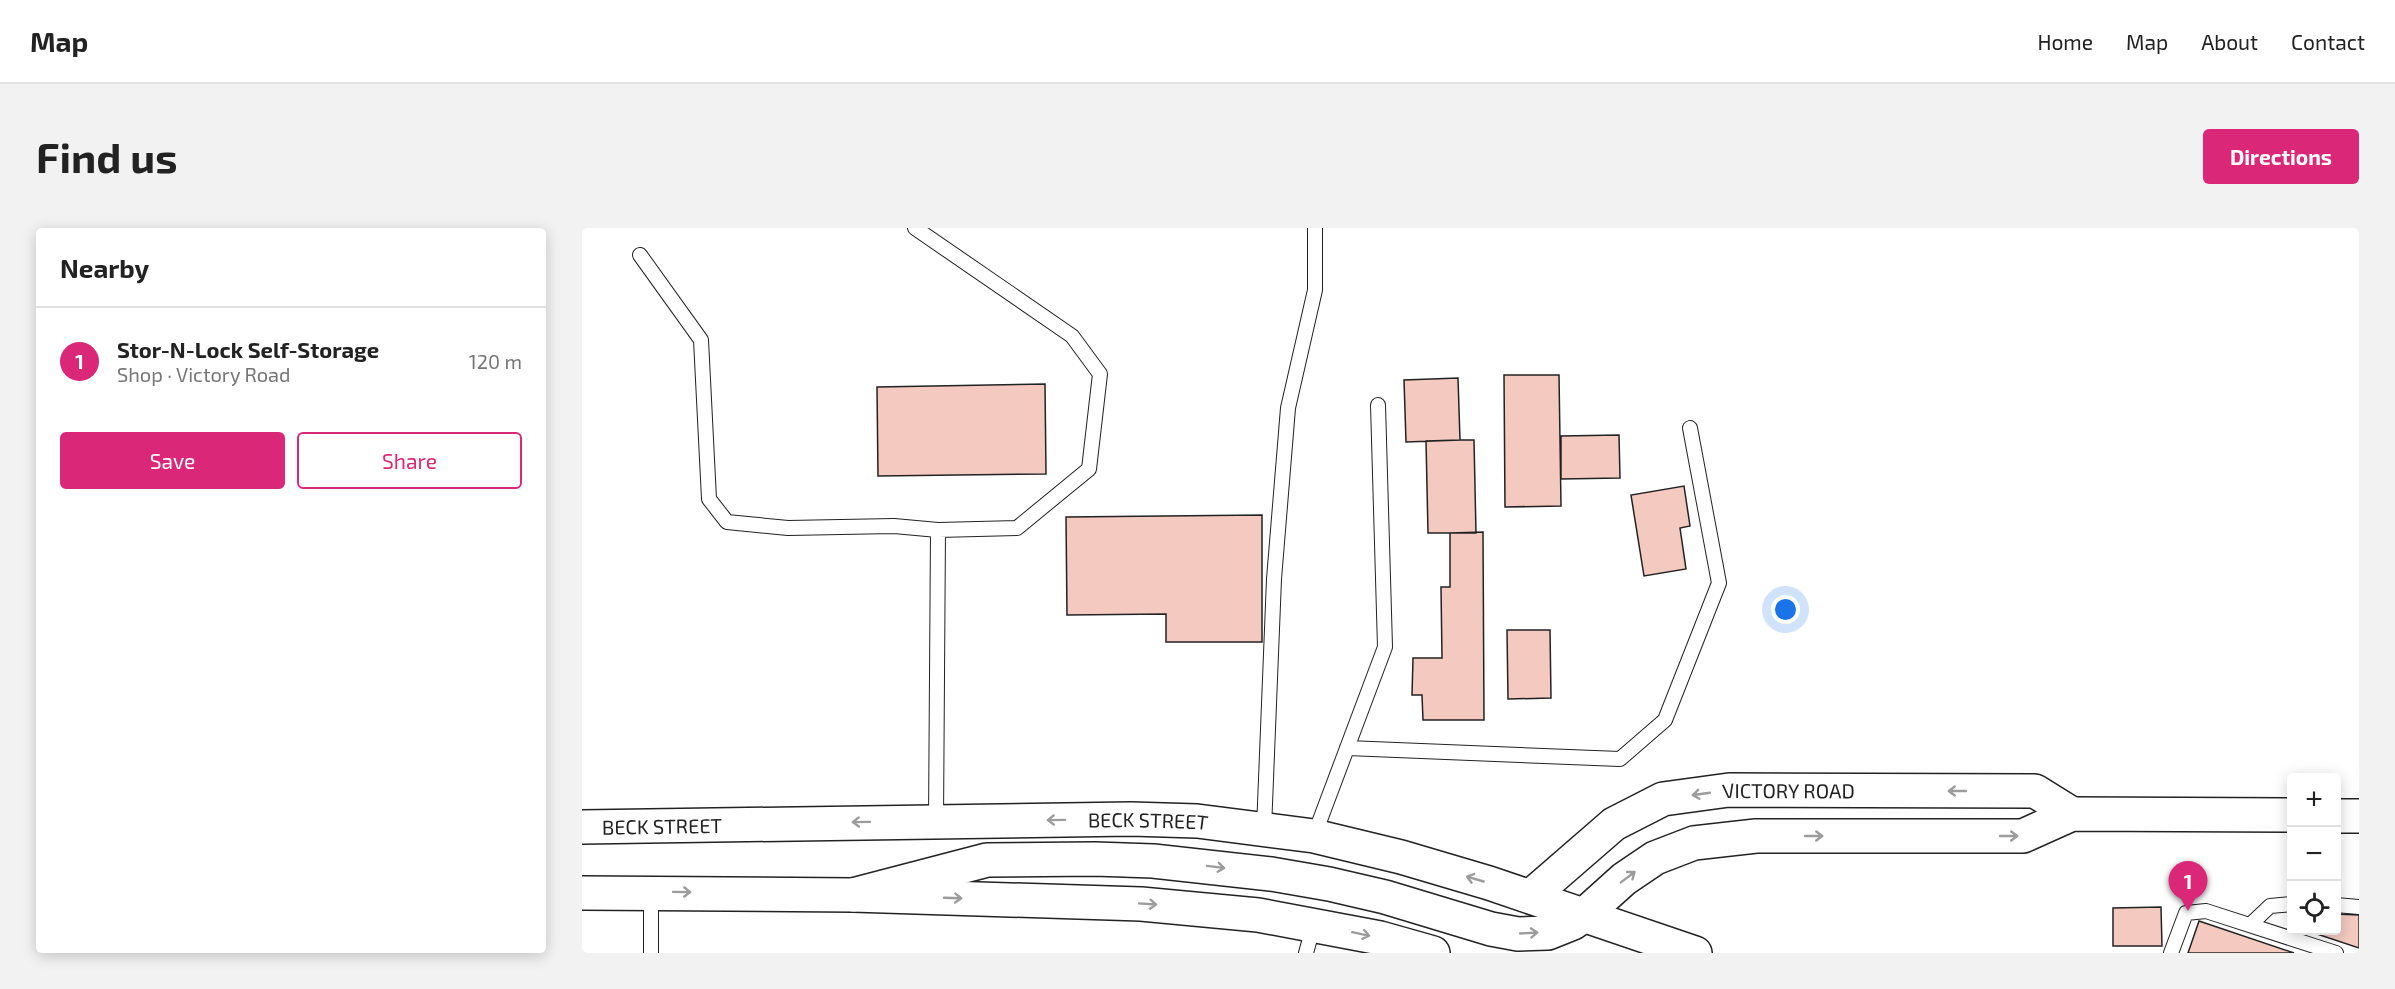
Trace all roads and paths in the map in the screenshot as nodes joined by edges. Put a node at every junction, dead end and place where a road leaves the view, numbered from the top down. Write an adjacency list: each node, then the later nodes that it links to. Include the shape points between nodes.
1 (915, 228): 6 (lane, via 1072,336 1100,374 1089,469 1017,528)
2 (1315, 228): 14 (lane, via 1315,290 1288,408 1274,579)
3 (640, 255): 6 (lane, via 701,340 709,499 727,522 788,528 894,526)
4 (1378, 405): 7 (lane, via 1385,647)
5 (1690, 428): 7 (lane, via 1719,583 1665,720 1620,759)
6 (938, 530): 12 (lane)
7 (1347, 748): 15 (lane)
8 (2072, 814): 9 (main road); 19 (main road, VICTORY ROAD, one-way to 19, via 2035,791 1729,790 1663,799 1614,824); 23 (main road, one-way to 8, via 1624,879 1655,858 1694,843 1756,836 2023,836)
9 (2287, 815)
10 (2341, 816): 11 (main road)
11 (2359, 816)
12 (936, 821): 13 (main road, BECK STREET, one-way to 13); 14 (main road, BECK STREET, one-way to 12, via 1131,819)
13 (582, 827)
14 (1264, 829): 15 (main road, BECK STREET)
15 (1314, 836): 19 (main road, BECK STREET, one-way to 15)
16 (651, 892): 17 (main road); 18 (main road, one-way to 18); 26 (lane)
17 (582, 893)
18 (852, 895): 23 (main road, one-way to 23, via 987,860 1095,859 1211,867 1329,884 1518,934 1548,933); 25 (main road, one-way to 25, via 1141,904 1224,911)
19 (1531, 896): 23 (main road, BECK STREET)
20 (2287, 904): 24 (lane, via 2270,906)
21 (2341, 905): 22 (lane)
22 (2359, 907)
23 (1584, 915): 28 (main road, BECK STREET)
24 (2250, 925): 29 (lane, via 2206,911 2186,913); 30 (lane)
25 (1310, 939): 27 (main road, one-way to 27, via 1380,938)
26 (651, 953)
27 (1433, 953)
28 (1695, 953)
29 (2171, 953)
30 (2336, 953)

